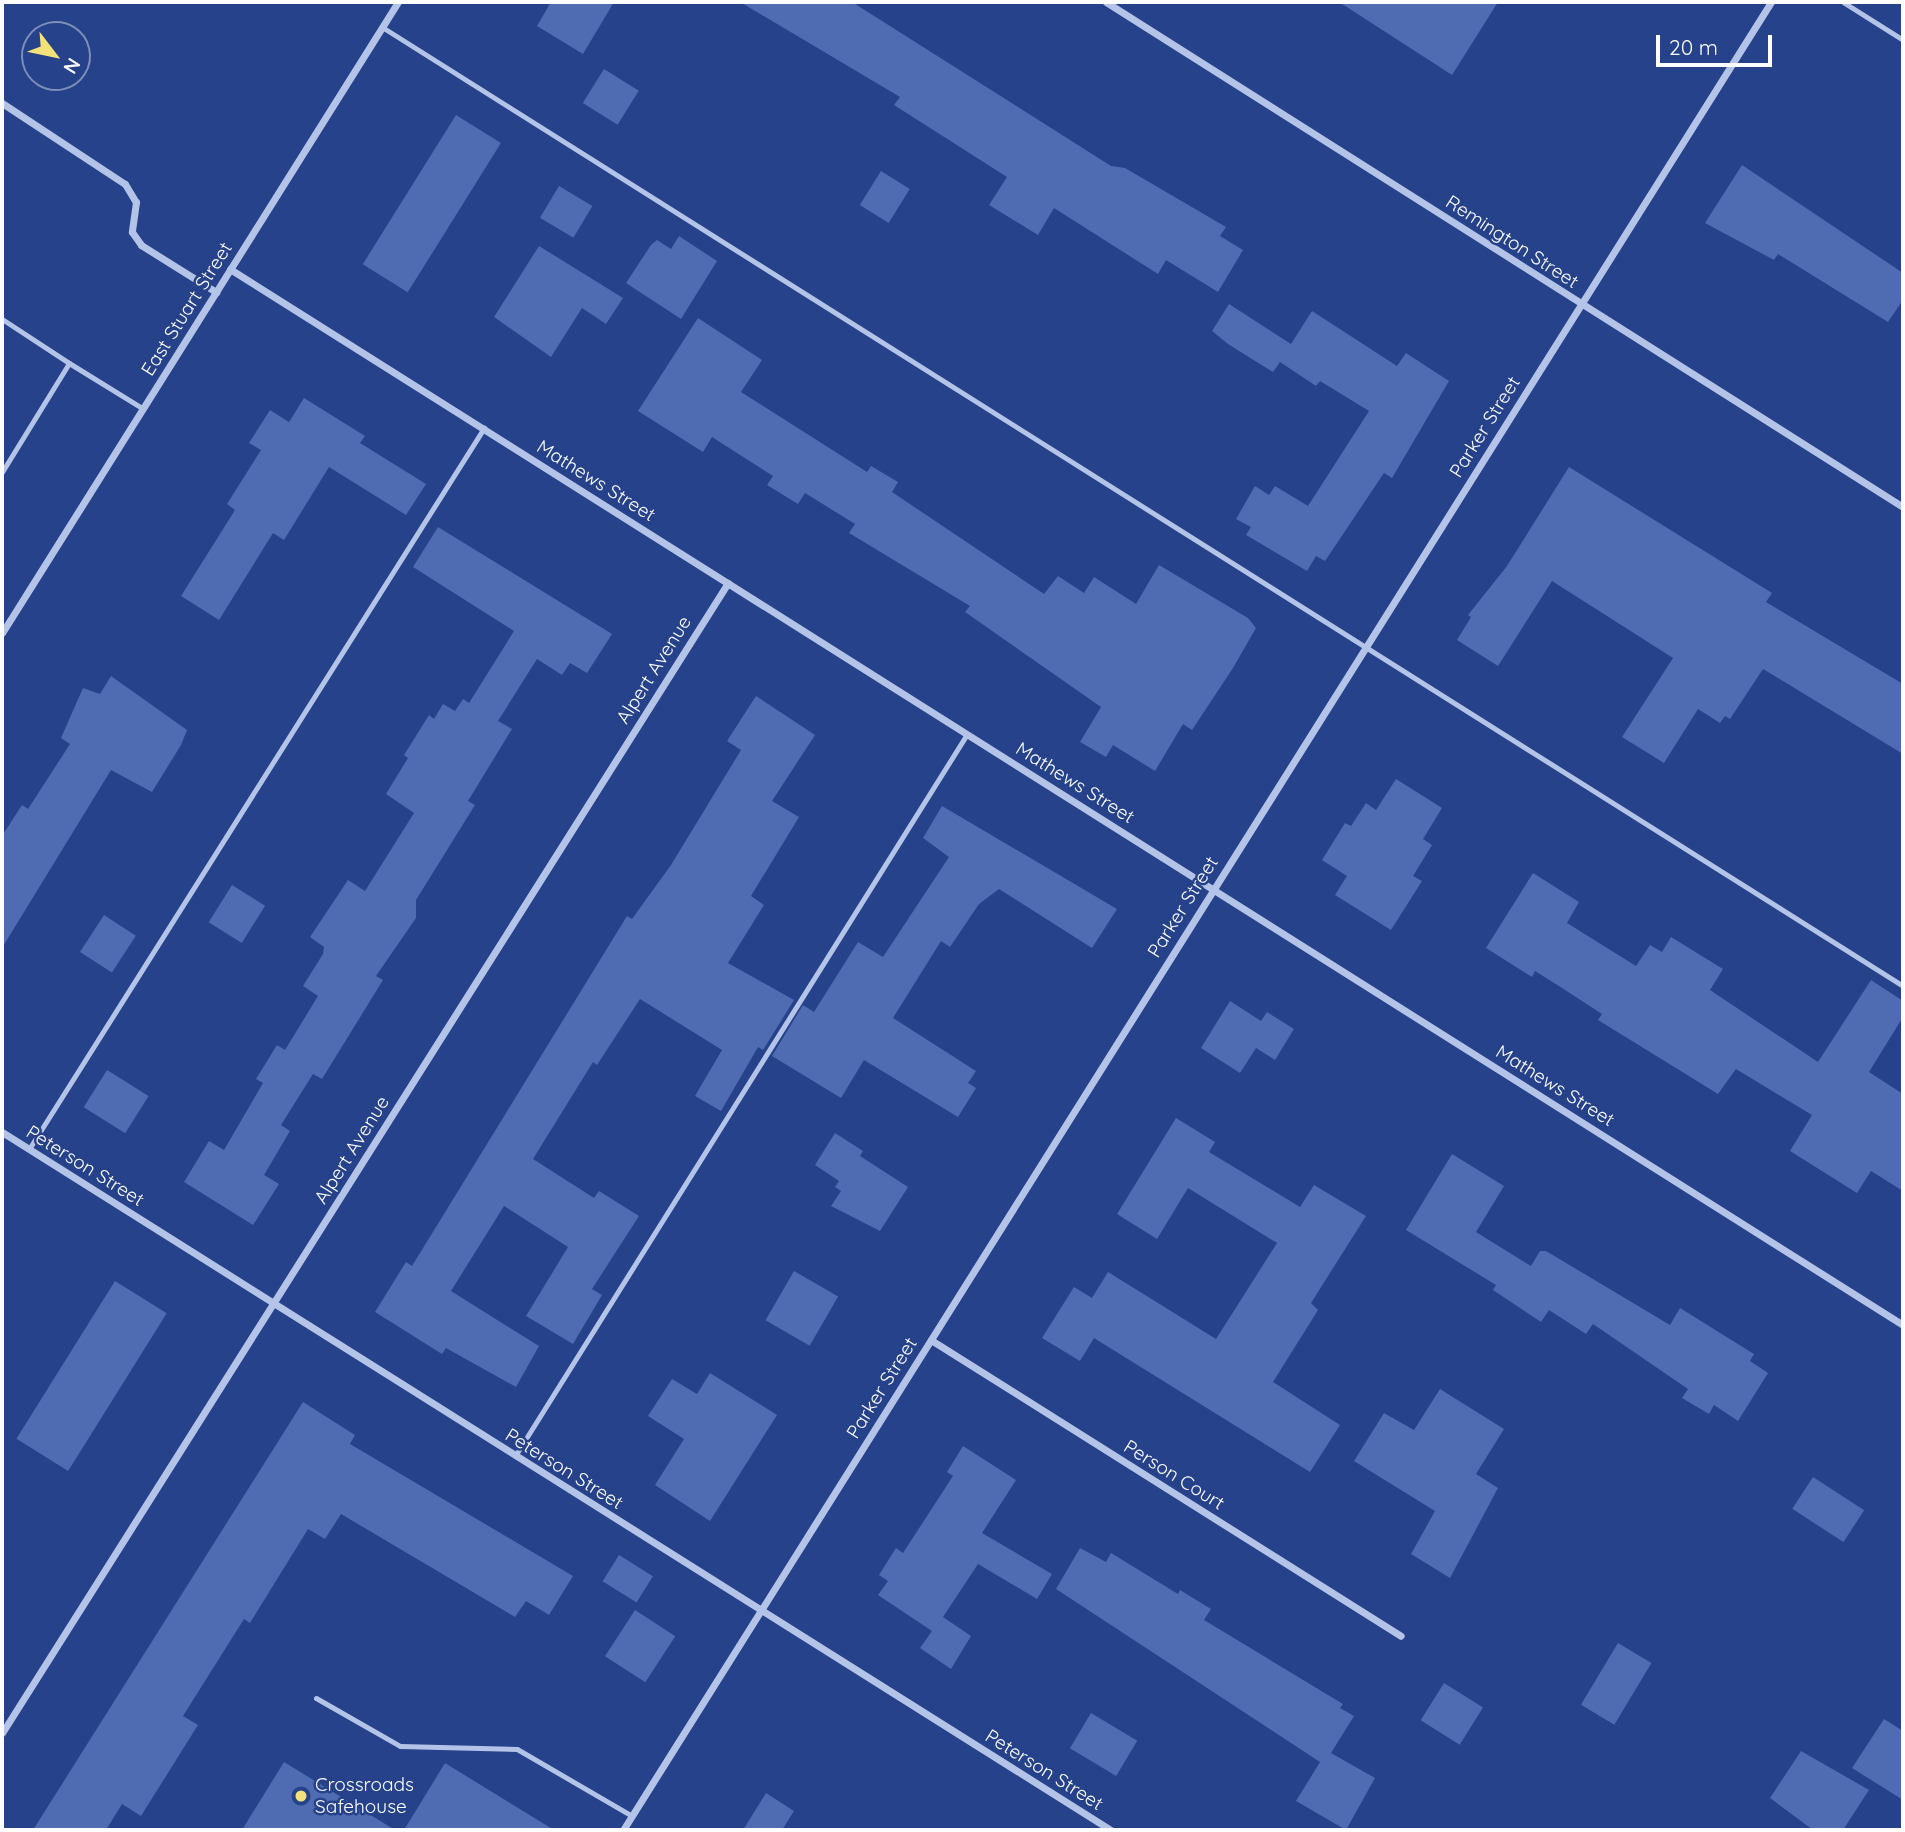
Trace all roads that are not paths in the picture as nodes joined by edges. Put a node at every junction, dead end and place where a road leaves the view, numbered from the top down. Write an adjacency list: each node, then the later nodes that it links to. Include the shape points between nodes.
1 (398, 2): 5 (street, East Stuart Street)
2 (1106, 2): 10 (street, Remington Street)
3 (1771, 2): 10 (street, Parker Street)
4 (1843, 2): 6 (lane)
5 (382, 27): 8 (street, East Stuart Street); 19 (lane)
6 (1903, 40)
7 (2, 103): 9 (street, via 125,184 134,193 132,232 141,245)
8 (230, 269): 9 (street, East Stuart Street); 14 (street, Mathews Street)
9 (216, 292): 13 (street, East Stuart Street)
10 (1581, 304): 16 (street, Remington Street); 19 (street, Parker Street)
11 (2, 319): 12 (lane)
12 (69, 363): 13 (lane); 15 (lane)
13 (142, 408): 18 (street, East Stuart Street)
14 (484, 428): 17 (street, Mathews Street); 24 (lane)
15 (2, 472)
16 (1903, 507)
17 (728, 583): 20 (street, Mathews Street); 25 (street, Alpert Avenue)
18 (2, 633)
19 (1365, 648): 21 (street, Parker Street); 22 (lane)
20 (967, 734): 21 (street, Mathews Street); 28 (lane)
21 (1213, 889): 26 (street, Mathews Street); 27 (street, Parker Street)
22 (1903, 986)
23 (2, 1132): 24 (street, Peterson Street)
24 (29, 1149): 25 (street, Peterson Street)
25 (273, 1304): 28 (street, Peterson Street); 32 (street, Alpert Avenue)
26 (1903, 1325)
27 (931, 1340): 29 (street, Parker Street); 30 (street, Person Court)
28 (515, 1456): 29 (street, Peterson Street)
29 (761, 1612): 33 (street, Parker Street); 35 (street, Peterson Street)
30 (1401, 1636)
31 (316, 1698): 33 (lane, via 400,1746 517,1749)
32 (2, 1733)
33 (632, 1816): 34 (street, Parker Street)
34 (623, 1830)
35 (1111, 1830)

